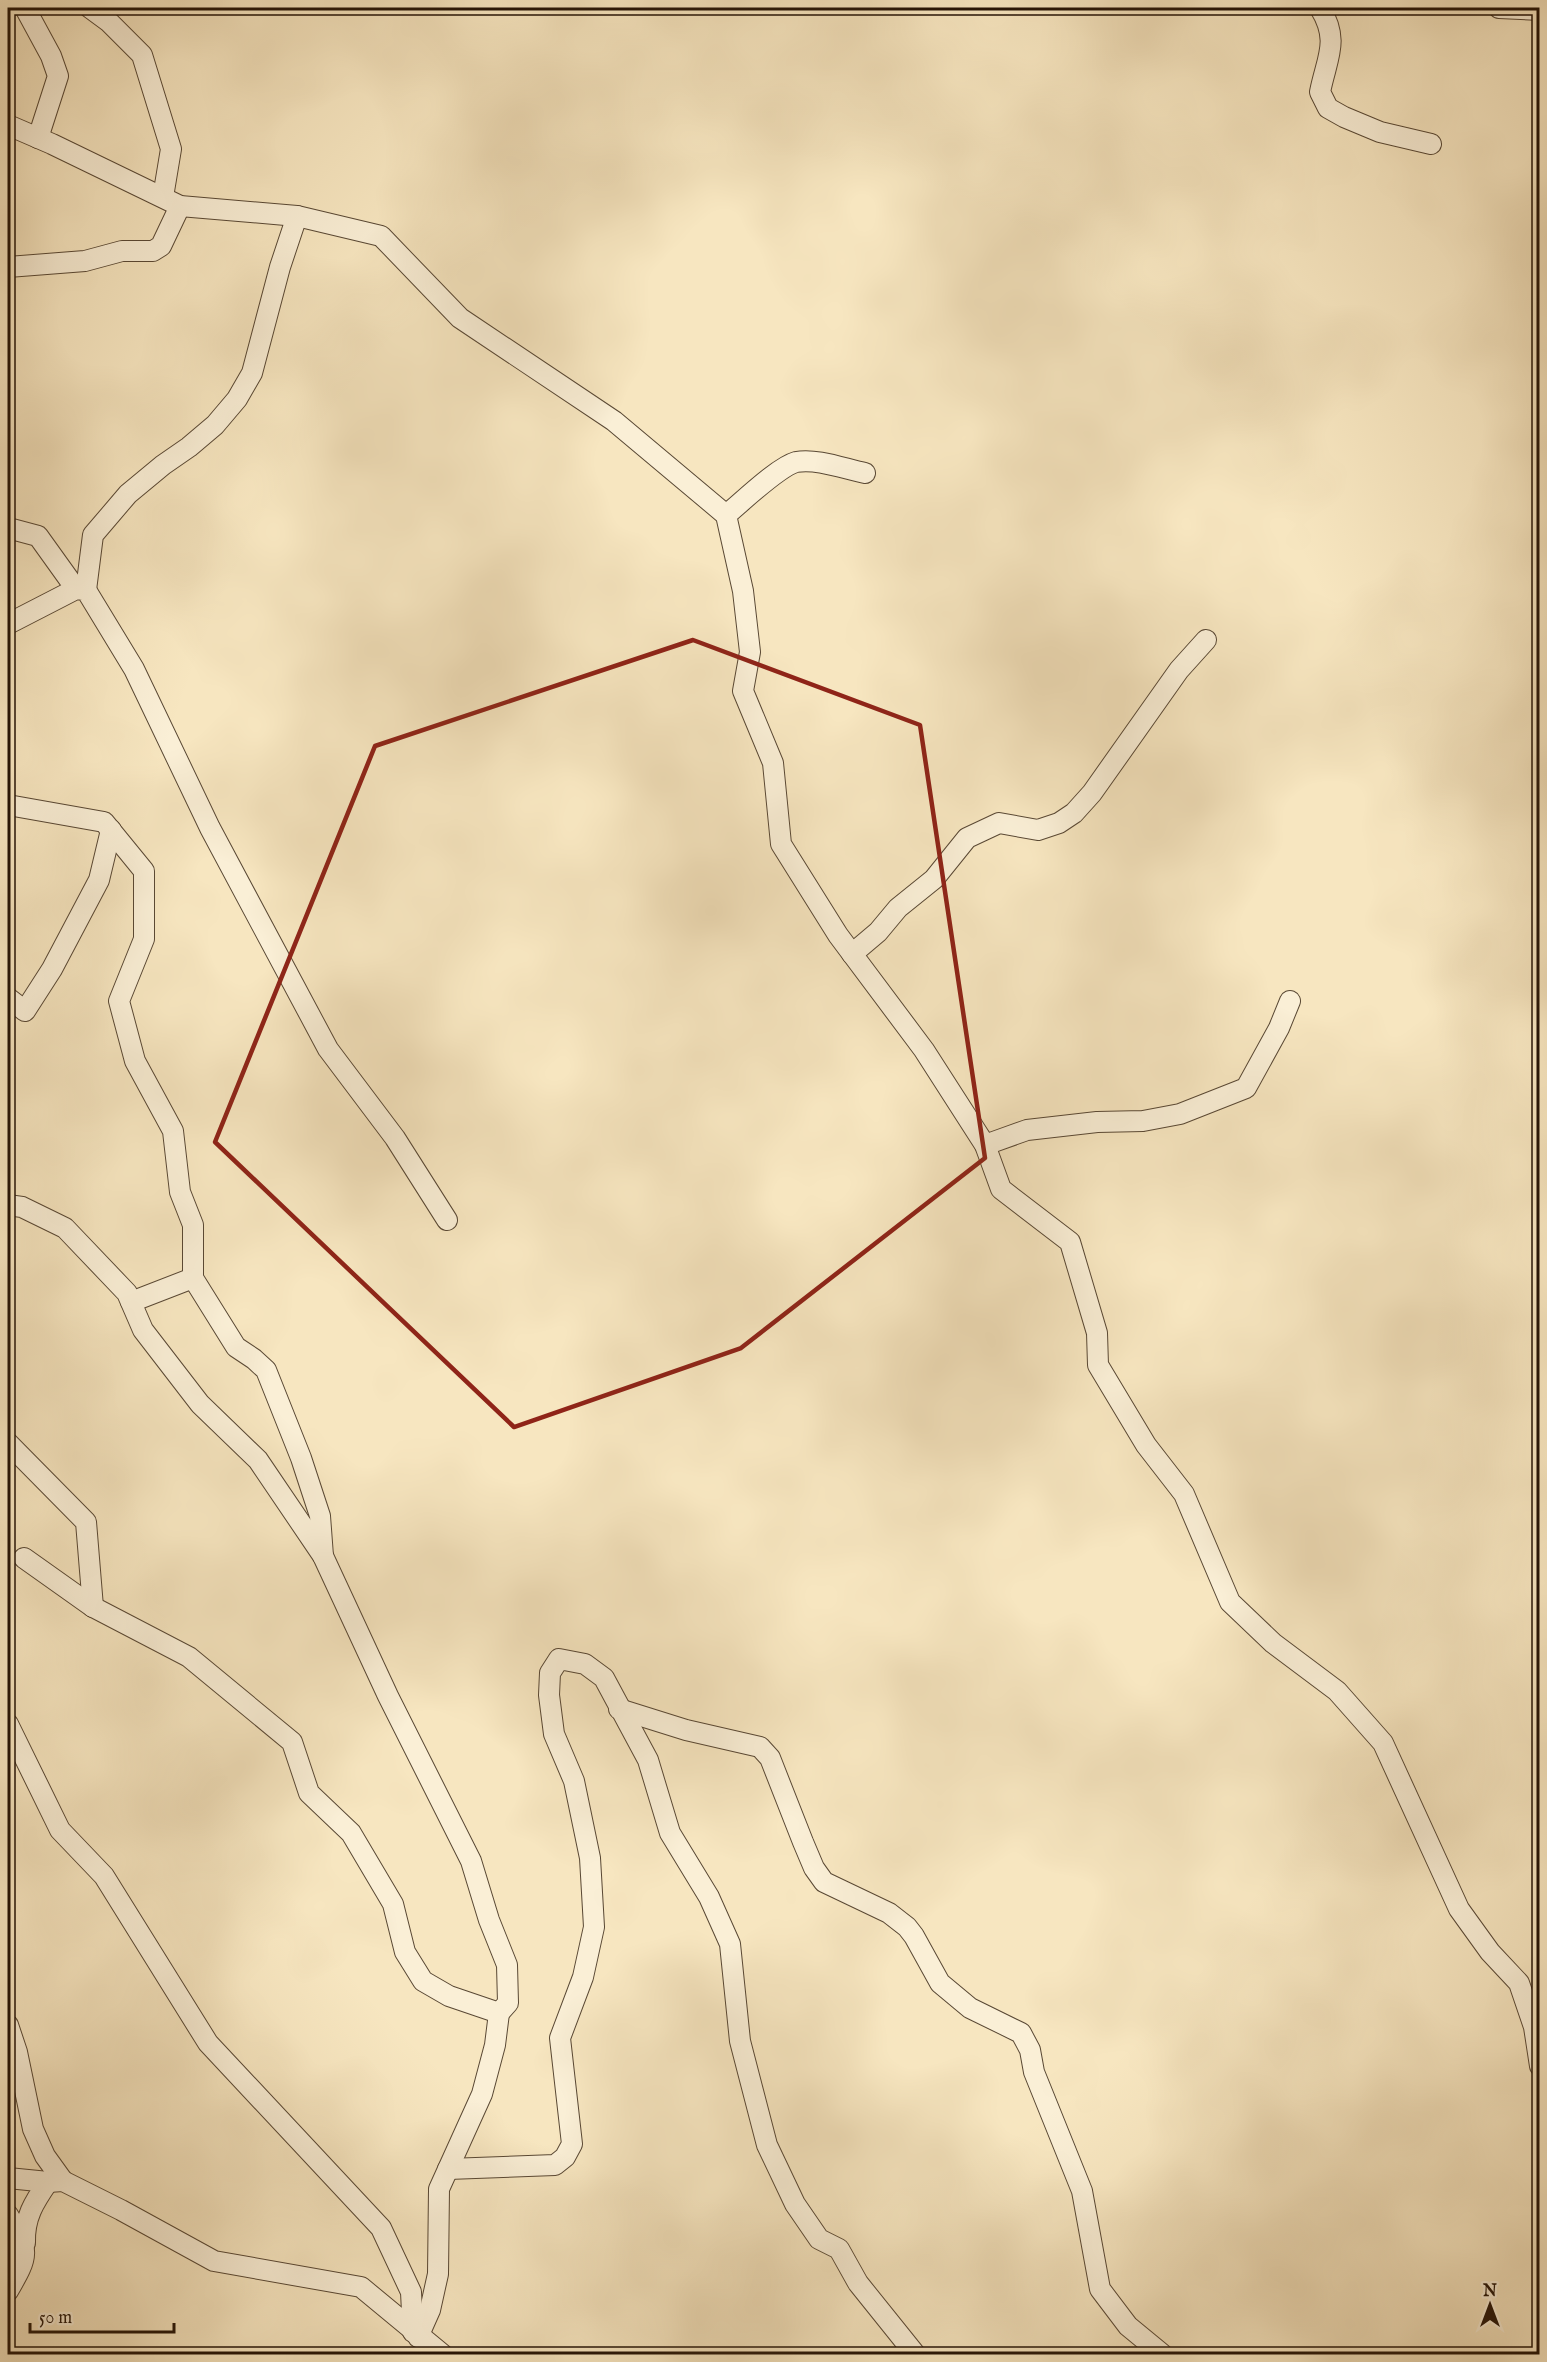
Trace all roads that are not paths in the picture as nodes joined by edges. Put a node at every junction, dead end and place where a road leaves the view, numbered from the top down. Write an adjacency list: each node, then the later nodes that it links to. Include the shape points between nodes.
1 (25, 8): 7 (street, via 58,76)
2 (90, 8): 9 (street, via 142,55 171,149)
3 (1320, 8): 8 (street, via 1332,37 1320,92 1328,108 1380,132)
4 (1500, 8): 5 (street)
5 (1539, 10)
6 (8, 125): 7 (street)
7 (38, 138): 9 (street)
8 (1431, 144)
9 (172, 202): 10 (street); 11 (street, via 173,225 153,251 122,251 85,261)
10 (297, 216): 13 (street, via 381,236 460,318 614,421); 15 (street, via 252,373 237,399 215,425 128,494 93,535)
11 (8, 267)
12 (865, 473): 13 (street, via 796,462)
13 (726, 515): 20 (street, via 743,591 750,652 743,691 773,763 781,844)
14 (8, 528): 15 (street, via 38,536)
15 (81, 589): 16 (street); 25 (street, via 134,669 210,828 328,1049 394,1138)
16 (8, 624)
17 (1206, 640): 20 (street, via 1179,670 1113,765 1074,813 1038,831 999,823 967,838 933,879)
18 (8, 805): 19 (street, via 104,822)
19 (111, 831): 21 (street, via 99,880 52,969 25,1011); 26 (street, via 144,871 144,939 119,1001 135,1061 173,1131 180,1192 193,1225)
20 (852, 954): 23 (street, via 924,1050)
21 (8, 998)
22 (1290, 1001): 23 (street, via 1246,1088 1180,1114 1143,1121 1027,1130)
23 (986, 1145): 36 (street, via 1001,1189 1070,1242 1097,1332 1098,1365 1146,1445 1184,1494 1230,1602 1273,1643 1337,1691 1383,1743 1459,1909 1490,1952 1519,1983 1534,2027)
24 (8, 1205): 27 (street, via 22,1207 65,1228 127,1293)
25 (447, 1220)
26 (194, 1278): 27 (street); 29 (street, via 236,1347 266,1370 320,1516)
27 (131, 1302): 29 (street, via 143,1330 200,1404 258,1460)
28 (8, 1443): 31 (street, via 86,1522)
29 (322, 1556): 34 (street, via 471,1861 507,1965 508,2003)
30 (24, 1558): 31 (street)
31 (93, 1607): 34 (street, via 189,1657 292,1742 309,1793 351,1833 393,1904 405,1952 423,1981 449,1996)
32 (619, 1709): 37 (street, via 604,1678 585,1664 560,1659 550,1673 554,1734 574,1781 590,1858 594,1927 583,1977 560,2038 572,2144 555,2165); 45 (street, via 648,1760 670,1833 709,1897 730,1944 740,2041 767,2145 778,2172 812,2231 839,2249 858,2283); 46 (street, via 760,1747 770,1758 814,1868 824,1882 889,1912 914,1936 940,1983 970,2008 1021,2033 1082,2192 1100,2289 1128,2326)
33 (8, 1724): 43 (street, via 60,1830 104,1876 208,2043 381,2228 411,2292)
34 (499, 2013): 37 (street, via 489,2072)
35 (8, 2025): 39 (street, via 33,2130)
36 (1539, 2066)
37 (448, 2169): 43 (street, via 439,2189 438,2274 430,2310)
38 (8, 2178): 39 (street)
39 (55, 2181): 41 (street, via 29,2209); 43 (street, via 121,2210 214,2261 361,2287)
40 (8, 2215): 41 (street)
41 (25, 2243): 42 (street, via 23,2261)
42 (8, 2291)
43 (416, 2334): 44 (street)
44 (442, 2355)
45 (915, 2355)
46 (1162, 2355)

